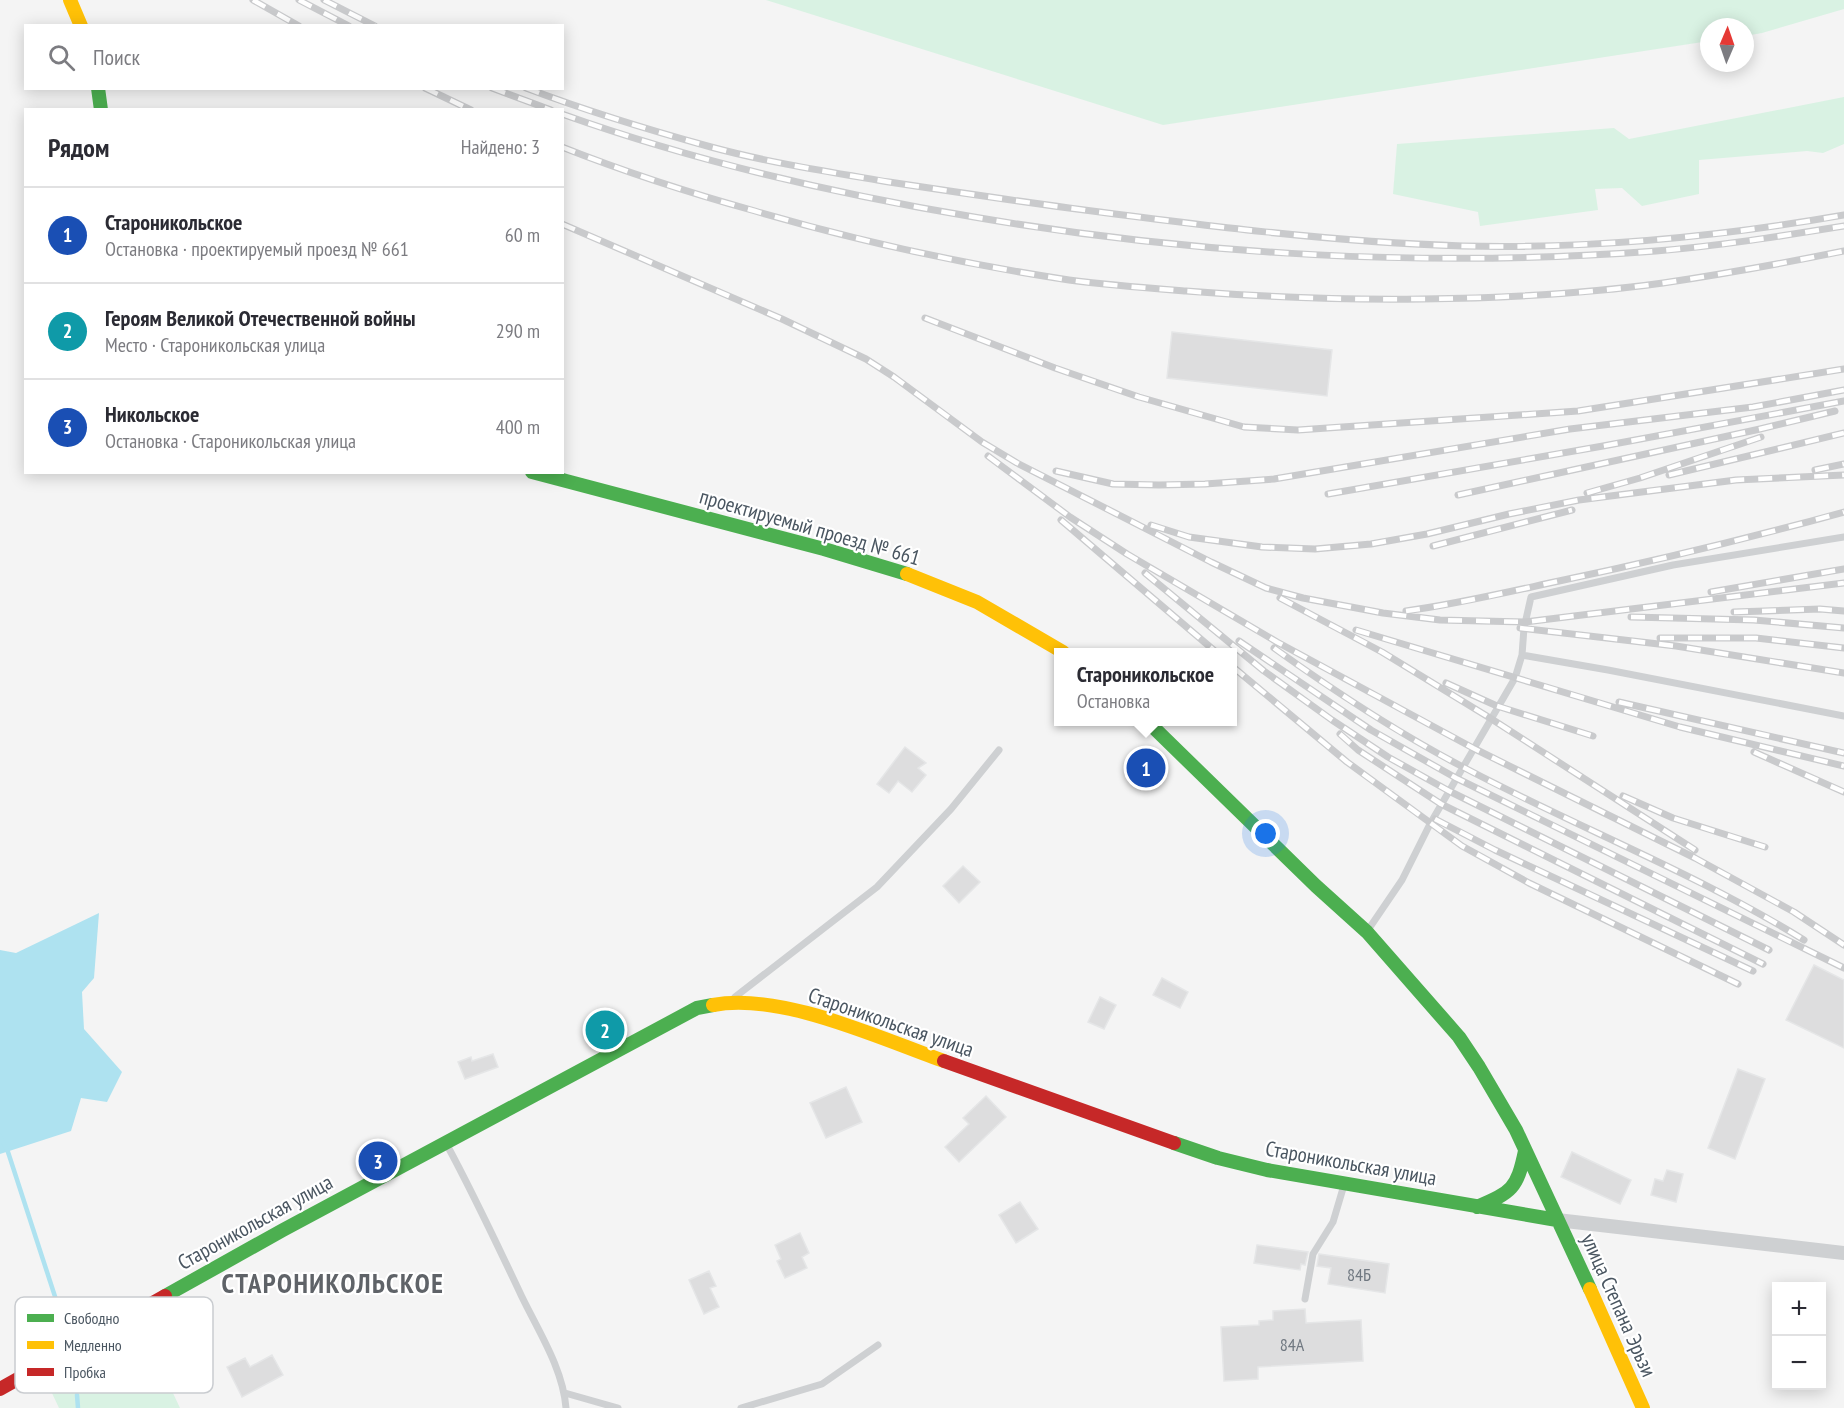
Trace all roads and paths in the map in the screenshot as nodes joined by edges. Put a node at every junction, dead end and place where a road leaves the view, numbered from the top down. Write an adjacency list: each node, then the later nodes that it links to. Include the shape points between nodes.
1 (70, 0): 2 (street)
2 (80, 24)
3 (98, 90): 4 (street)
4 (101, 108)
5 (540, 474): 7 (street, проектируемый проезд № 661, via 905,573 976,602)
6 (1844, 537): 8 (lane, via 1673,565 1531,597)
7 (1057, 648)
8 (1522, 655): 9 (lane); 12 (lane, via 1515,678 1402,880)
9 (1844, 716)
10 (1152, 726): 12 (street)
11 (999, 750): 13 (lane, via 951,809 877,886)
12 (1367, 932): 15 (street, via 1459,1037)
13 (728, 1002): 14 (street, Староникольская улица, via 697,1008); 16 (street, Староникольская улица, via 757,1003 831,1020 1218,1158)
14 (446, 1142): 20 (street, Староникольская улица); 25 (lane, via 551,1356)
15 (1525, 1151): 17 (street, via 1520,1177 1514,1186); 18 (street)
16 (1344, 1182): 17 (street, Староникольская улица); 21 (lane, via 1333,1222 1313,1254)
17 (1477, 1207): 18 (street, Староникольская улица)
18 (1557, 1220): 19 (street, Староникольская улица); 29 (street, улица Степана Эрьзи)
19 (1844, 1253)
20 (164, 1297)
21 (1305, 1299)
22 (878, 1346): 28 (lane, via 822,1384)
23 (15, 1381): 24 (street, Староникольская улица)
24 (0, 1389)
25 (565, 1393): 26 (lane); 27 (lane)
26 (566, 1408)
27 (618, 1408)
28 (741, 1408)
29 (1643, 1408)

